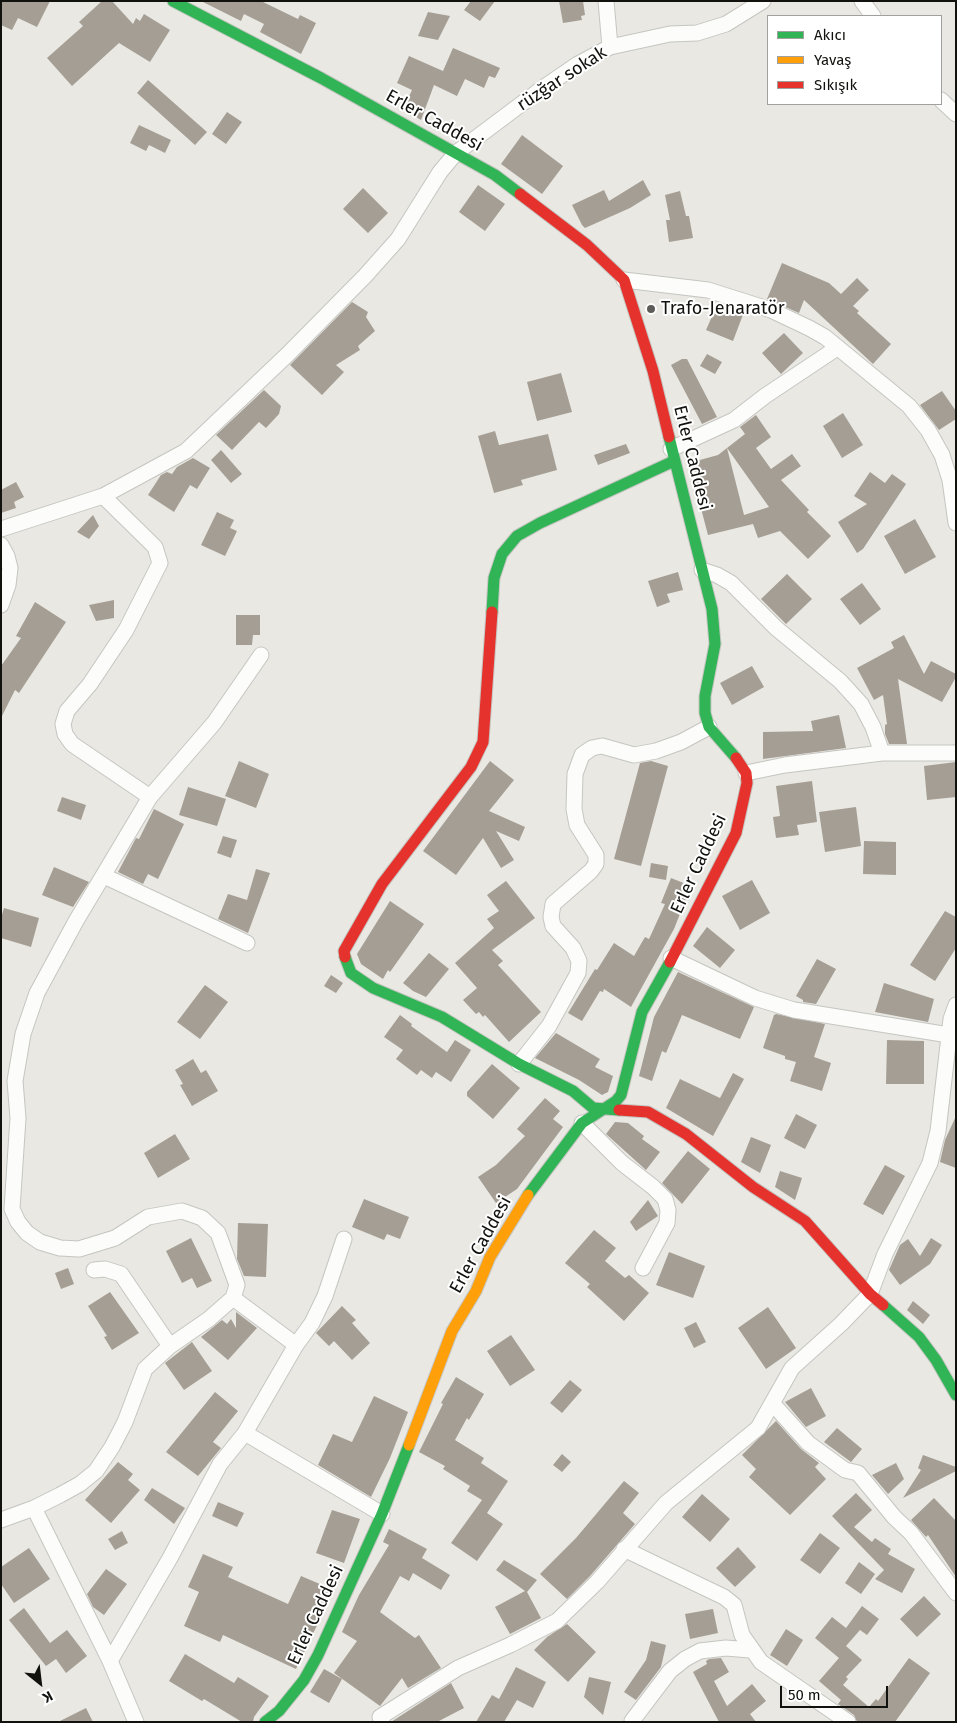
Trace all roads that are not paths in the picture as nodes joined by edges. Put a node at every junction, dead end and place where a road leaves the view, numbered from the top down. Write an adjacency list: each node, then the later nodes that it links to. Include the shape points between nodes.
1 (606, 1): 8 (street)
2 (763, 1): 8 (street, rüzğar sokak, via 726,24 697,33 670,34)
3 (862, 1): 6 (street)
4 (871, 1): 7 (street)
5 (182, 3): 9 (street, Erler Caddesi)
6 (872, 15)
7 (878, 15)
8 (610, 46): 9 (street, rüzğar sokak, via 540,90)
9 (456, 153): 10 (street, Erler Caddesi, via 516,190 588,245); 13 (street, rüzğar sokak, via 440,172 398,239 287,355 186,451)
10 (624, 280): 11 (street, via 708,290 742,300 809,328); 12 (street, Erler Caddesi, via 644,340)
11 (837, 348): 12 (street, via 734,420); 14 (street, via 909,406 928,430 942,455 950,480)
12 (673, 455): 17 (street, Erler Caddesi); 30 (street, via 517,536 502,554 494,578 482,742 471,766 382,884 344,951 348,968 361,981 442,1018)
13 (103, 496): 15 (street, rüzğar sokak); 24 (street, via 155,547 160,563 126,630 90,684 67,711 63,724 72,744)
14 (956, 523)
15 (1, 529)
16 (1, 545): 18 (street, via 10,568)
17 (702, 570): 20 (street, Erler Caddesi, via 715,629 705,696); 22 (street, via 731,583 776,628 840,681 861,704)
18 (1, 606)
19 (261, 655): 24 (street, via 214,723)
20 (709, 727): 23 (street); 30 (street, via 656,751 634,755 602,746 582,755 575,774 574,809 577,825 596,854 596,864 553,904 551,918 553,926 573,948 579,961 578,973 549,1026)
21 (956, 752): 22 (street)
22 (882, 753): 23 (street)
23 (746, 773): 27 (street, Erler Caddesi, via 746,799 736,833)
24 (150, 797): 25 (street)
25 (104, 876): 26 (street); 37 (street, via 37,993 23,1034 15,1081 18,1142 12,1209 26,1233 40,1242 79,1249 115,1238 148,1217 166,1212 182,1211 202,1218 218,1233 227,1254 237,1285)
26 (247, 943)
27 (671, 958): 29 (street, via 755,998 794,1010); 31 (street, Erler Caddesi, via 642,1012 621,1094)
28 (956, 1005): 29 (street)
29 (949, 1035): 36 (street, via 938,1131 930,1163)
30 (518, 1064): 31 (street, via 573,1091 593,1108)
31 (602, 1109): 32 (street, Erler Caddesi); 36 (street, via 648,1112 686,1134 753,1187 804,1221)
32 (582, 1123): 34 (street, via 665,1199 667,1223); 44 (street, Erler Caddesi, via 509,1223 476,1291 452,1331)
33 (344, 1238): 39 (street, via 325,1296)
34 (643, 1268)
35 (94, 1270): 38 (street, via 106,1269 121,1274)
36 (870, 1294): 40 (street, via 919,1337); 41 (street, via 792,1368)
37 (233, 1298): 38 (street); 39 (street)
38 (170, 1346): 43 (street, via 145,1369 125,1422 96,1471 80,1484)
39 (296, 1346): 42 (street)
40 (956, 1395)
41 (773, 1404): 46 (street, via 758,1428 666,1503); 47 (street, via 808,1443 845,1470 858,1474 911,1533)
42 (245, 1433): 44 (street); 49 (street, via 220,1464)
43 (34, 1508): 45 (street); 49 (street)
44 (382, 1514): 53 (street, Erler Caddesi, via 304,1680 279,1711)
45 (1, 1520)
46 (624, 1549): 48 (street, via 724,1597 734,1606); 50 (street, via 598,1582 556,1621 458,1668)
47 (956, 1593)
48 (750, 1650): 51 (street, via 700,1651 685,1659 670,1671); 54 (street, via 761,1662)
49 (110, 1660): 52 (street)
50 (381, 1719)
51 (632, 1721)
52 (136, 1722)
53 (265, 1722)
54 (848, 1722)

